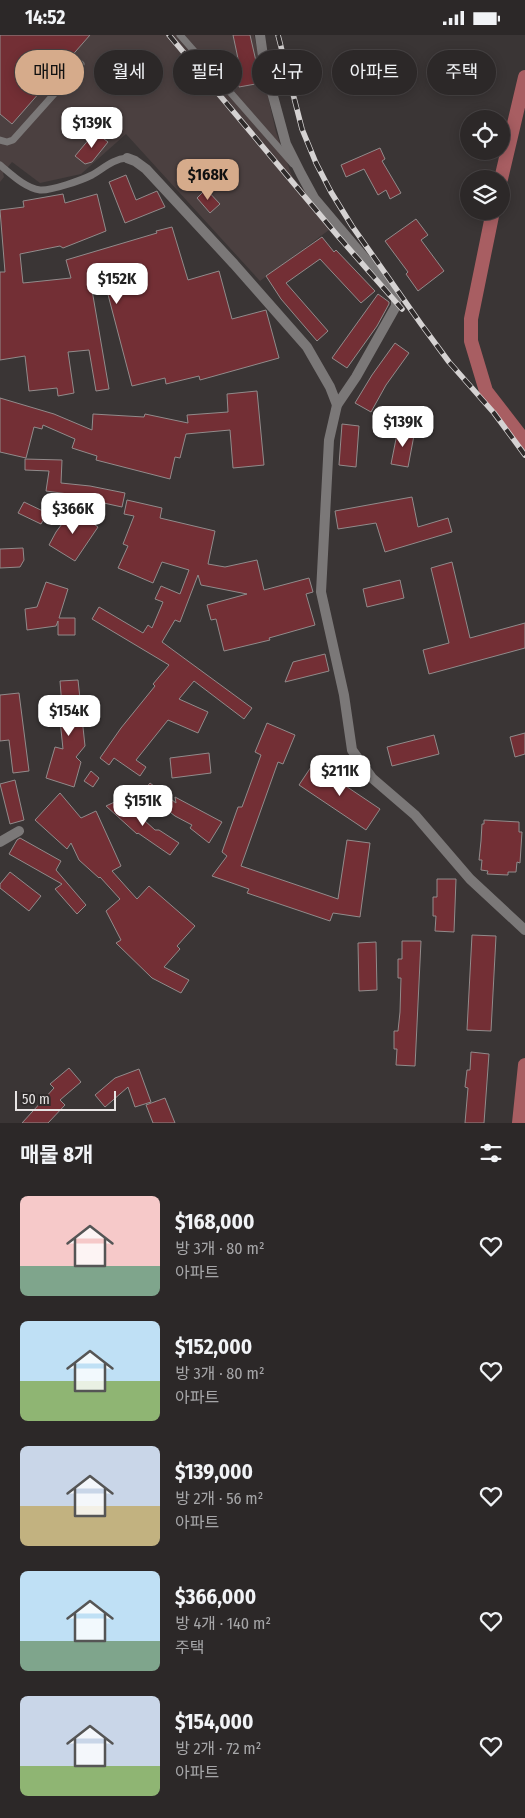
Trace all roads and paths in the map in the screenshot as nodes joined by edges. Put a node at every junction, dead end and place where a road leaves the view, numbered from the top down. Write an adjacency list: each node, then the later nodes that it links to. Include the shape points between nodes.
1 (180, 35): 7 (lane)
2 (260, 35): 7 (street, via 264,63 286,144)
3 (54, 95): 4 (lane, via 13,140)
4 (0, 140)
5 (127, 158): 6 (lane, via 117,159 91,176 70,184 40,190); 8 (street, via 146,169 307,347)
6 (0, 165)
7 (302, 174): 8 (street, via 314,198 396,295 396,305)
8 (337, 405): 11 (street, via 329,440 322,592 352,750 372,778 415,815 470,879)
9 (19, 831): 10 (street)
10 (0, 842)
11 (525, 930)

